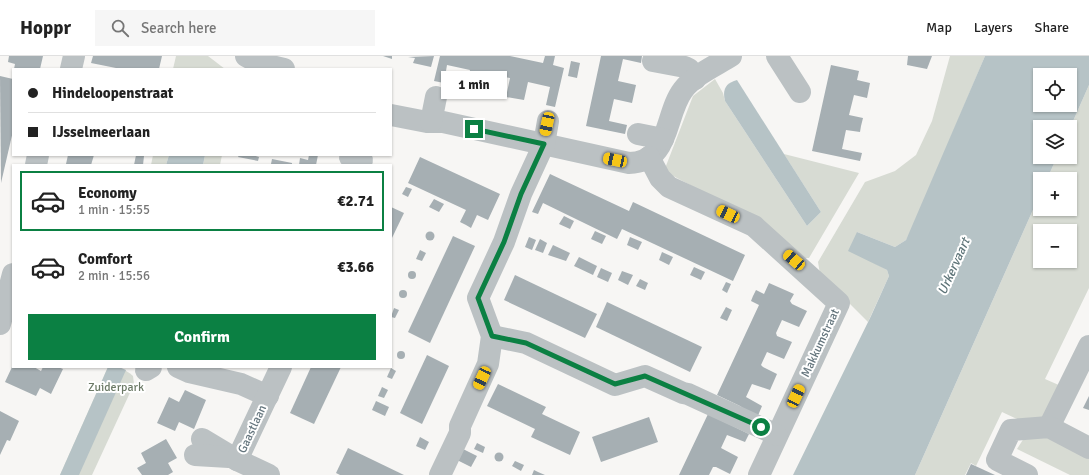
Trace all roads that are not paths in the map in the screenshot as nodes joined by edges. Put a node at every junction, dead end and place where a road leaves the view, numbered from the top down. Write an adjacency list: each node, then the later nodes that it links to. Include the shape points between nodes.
1 (74, 56): 7 (street)
2 (246, 56): 8 (street, via 259,63)
3 (285, 56): 9 (street)
4 (730, 56): 10 (street)
5 (777, 56): 11 (street)
6 (653, 61): 10 (street, via 685,67)
7 (71, 68)
8 (279, 68)
9 (283, 68)
10 (695, 79): 17 (street, via 680,94)
11 (800, 92)
12 (436, 97): 15 (street)
13 (392, 115): 15 (street)
14 (548, 121): 18 (street)
15 (431, 122): 18 (street, via 443,122)
16 (638, 134): 17 (street)
17 (663, 139): 19 (street, via 659,149)
18 (544, 144): 19 (street, via 629,163); 22 (street, via 478,298)
19 (649, 157): 28 (street, Makkumstraat, via 660,178 669,187 754,226 839,303)
20 (12, 279): 21 (street)
21 (4, 316)
22 (492, 336): 28 (street, via 526,343 615,384 645,376); 34 (street, via 488,364)
23 (1089, 346): 27 (street)
24 (180, 368): 26 (street, via 241,384)
25 (281, 368): 26 (street, Gaastlaan)
26 (268, 396): 31 (street, Gaastlaan)
27 (1049, 427): 30 (street); 36 (street, via 1011,430 997,460)
28 (777, 435): 35 (street, Makkumstraat)
29 (198, 447): 31 (street)
30 (1089, 448)
31 (234, 458): 32 (street); 33 (street, Gaastlaan)
32 (210, 471)
33 (264, 474)
34 (440, 475)
35 (759, 475)
36 (1028, 475)

